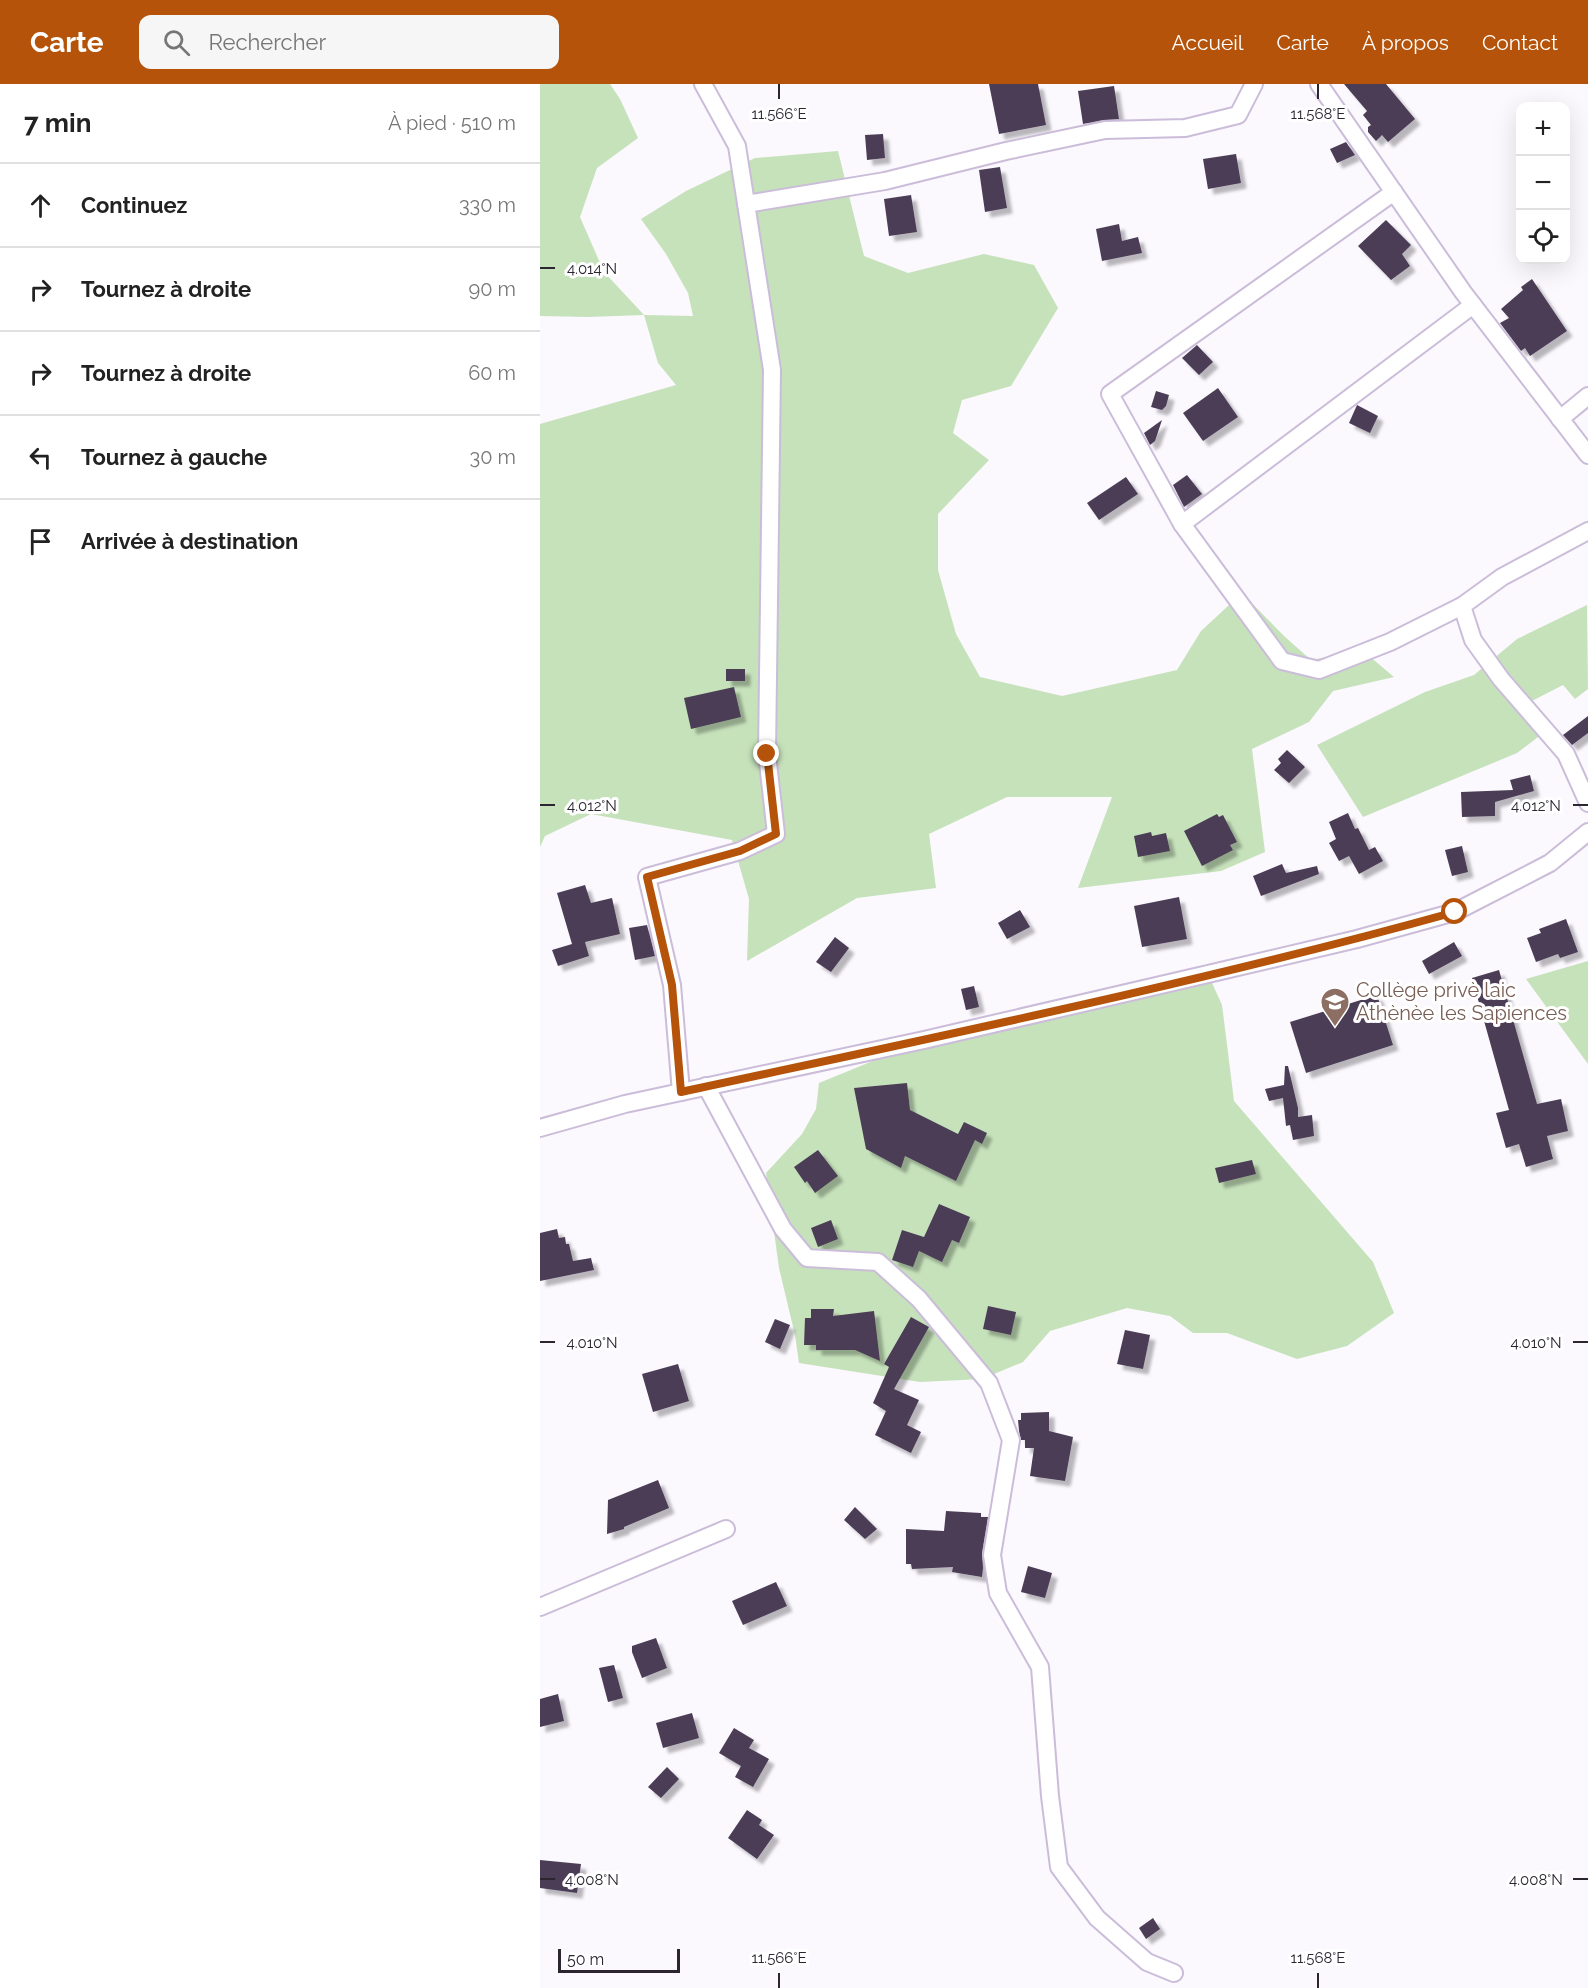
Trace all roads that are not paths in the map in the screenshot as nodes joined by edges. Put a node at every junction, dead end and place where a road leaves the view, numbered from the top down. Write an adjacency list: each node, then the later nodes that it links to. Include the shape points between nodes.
1 (703, 84): 5 (street, via 737,146)
2 (1254, 84): 5 (street, via 1238,115 1185,128 1104,130 885,181)
3 (1319, 84): 4 (street)
4 (1394, 192): 6 (street); 10 (street, via 1110,394)
5 (746, 204): 16 (street, via 772,370 767,754 776,834 740,851 647,877 672,985)
6 (1473, 305): 8 (street); 10 (street)
7 (1588, 396): 8 (street)
8 (1560, 418): 9 (street)
9 (1588, 455)
10 (1182, 524): 12 (street, via 1282,661 1319,670 1389,642)
11 (1588, 531): 12 (street, via 1502,577)
12 (1462, 606): 13 (street, via 1473,640 1566,754)
13 (1588, 803)
14 (1588, 832): 15 (street, via 1550,863 1455,912 1271,960)
15 (706, 1086): 16 (street); 20 (street, via 783,1229 807,1258 878,1262 919,1299 989,1383 1011,1440 992,1555 998,1593 1040,1667 1059,1867 1097,1918 1147,1962)
16 (681, 1092): 17 (street)
17 (540, 1128)
18 (726, 1529): 19 (street)
19 (540, 1607)
20 (1174, 1973)

